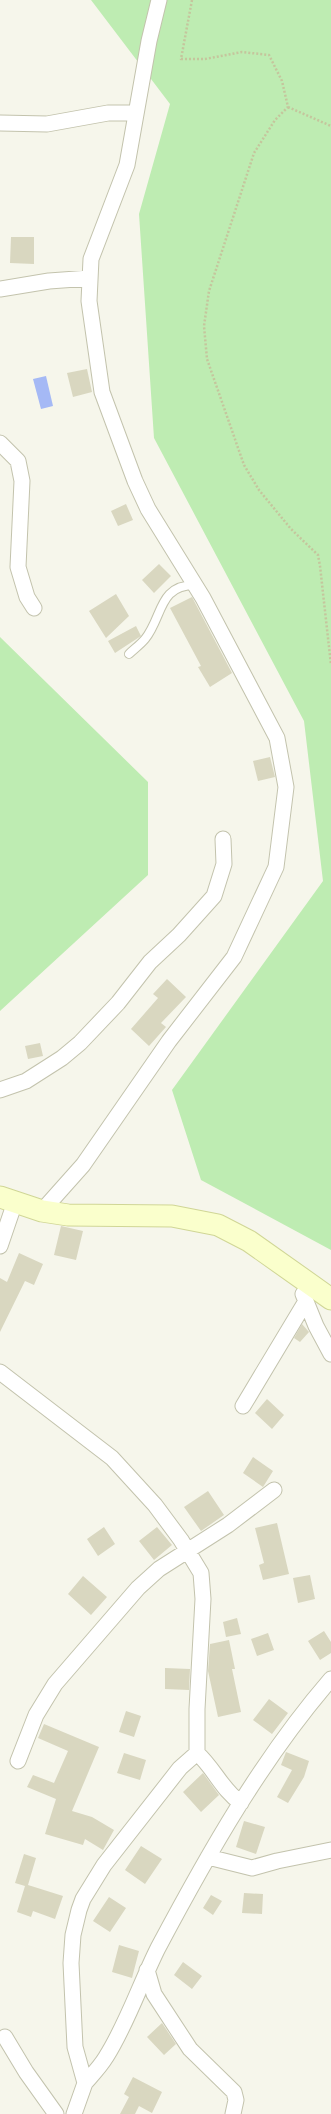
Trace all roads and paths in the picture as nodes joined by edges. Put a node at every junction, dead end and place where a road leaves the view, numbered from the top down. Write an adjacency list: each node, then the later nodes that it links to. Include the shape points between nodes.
1 (159, 0): 4 (street)
2 (192, 0): 3 (path, via 181,59 205,59 242,52 269,55 282,81)
3 (288, 108): 6 (path); 13 (path, via 275,120 254,153 209,292 205,332 207,359 244,465 259,490 291,529 318,555)
4 (135, 113): 5 (street, via 108,113 47,124); 7 (street, via 127,165 92,259)
5 (0, 123)
6 (331, 126)
7 (90, 278): 8 (street); 10 (street, via 89,301 102,392 134,481 148,509)
8 (0, 289)
9 (0, 443): 11 (street, via 18,461 20,468 22,481 18,567 27,597)
10 (195, 585): 12 (lane, via 173,589 145,639); 17 (street, via 277,738 286,787 276,867 234,957 169,1041 83,1165)
11 (34, 608)
12 (129, 654)
13 (331, 665)
14 (223, 839): 15 (street, via 224,864 214,896 179,935 150,962 118,1003 80,1043 26,1081)
15 (0, 1090)
16 (8, 1199): 17 (street); 18 (street)
17 (42, 1211): 19 (street, via 68,1215 172,1216 218,1225 249,1242)
18 (0, 1246)
19 (295, 1275): 20 (street); 21 (street)
20 (331, 1299)
21 (306, 1301): 22 (street); 24 (street)
22 (331, 1354)
23 (0, 1372): 26 (street, via 112,1458 155,1505)
24 (243, 1406)
25 (274, 1490): 26 (street)
26 (188, 1550): 28 (street, via 202,1573); 29 (street, via 159,1569 138,1588 55,1684 36,1715)
27 (331, 1679): 30 (street, via 307,1707)
28 (197, 1753): 30 (street, via 206,1761 230,1795); 35 (street, via 180,1768 104,1865 79,1910 73,1935 71,1962 75,2047)
29 (18, 1761)
30 (241, 1803): 32 (street)
31 (331, 1850): 32 (street, via 252,1868)
32 (208, 1857): 33 (street)
33 (147, 1970): 35 (street, via 113,2044); 38 (street, via 154,1994 190,2049 234,2092 236,2100)
34 (5, 2037): 36 (street)
35 (85, 2083): 37 (street)
36 (56, 2114)
37 (74, 2114)
38 (233, 2114)

